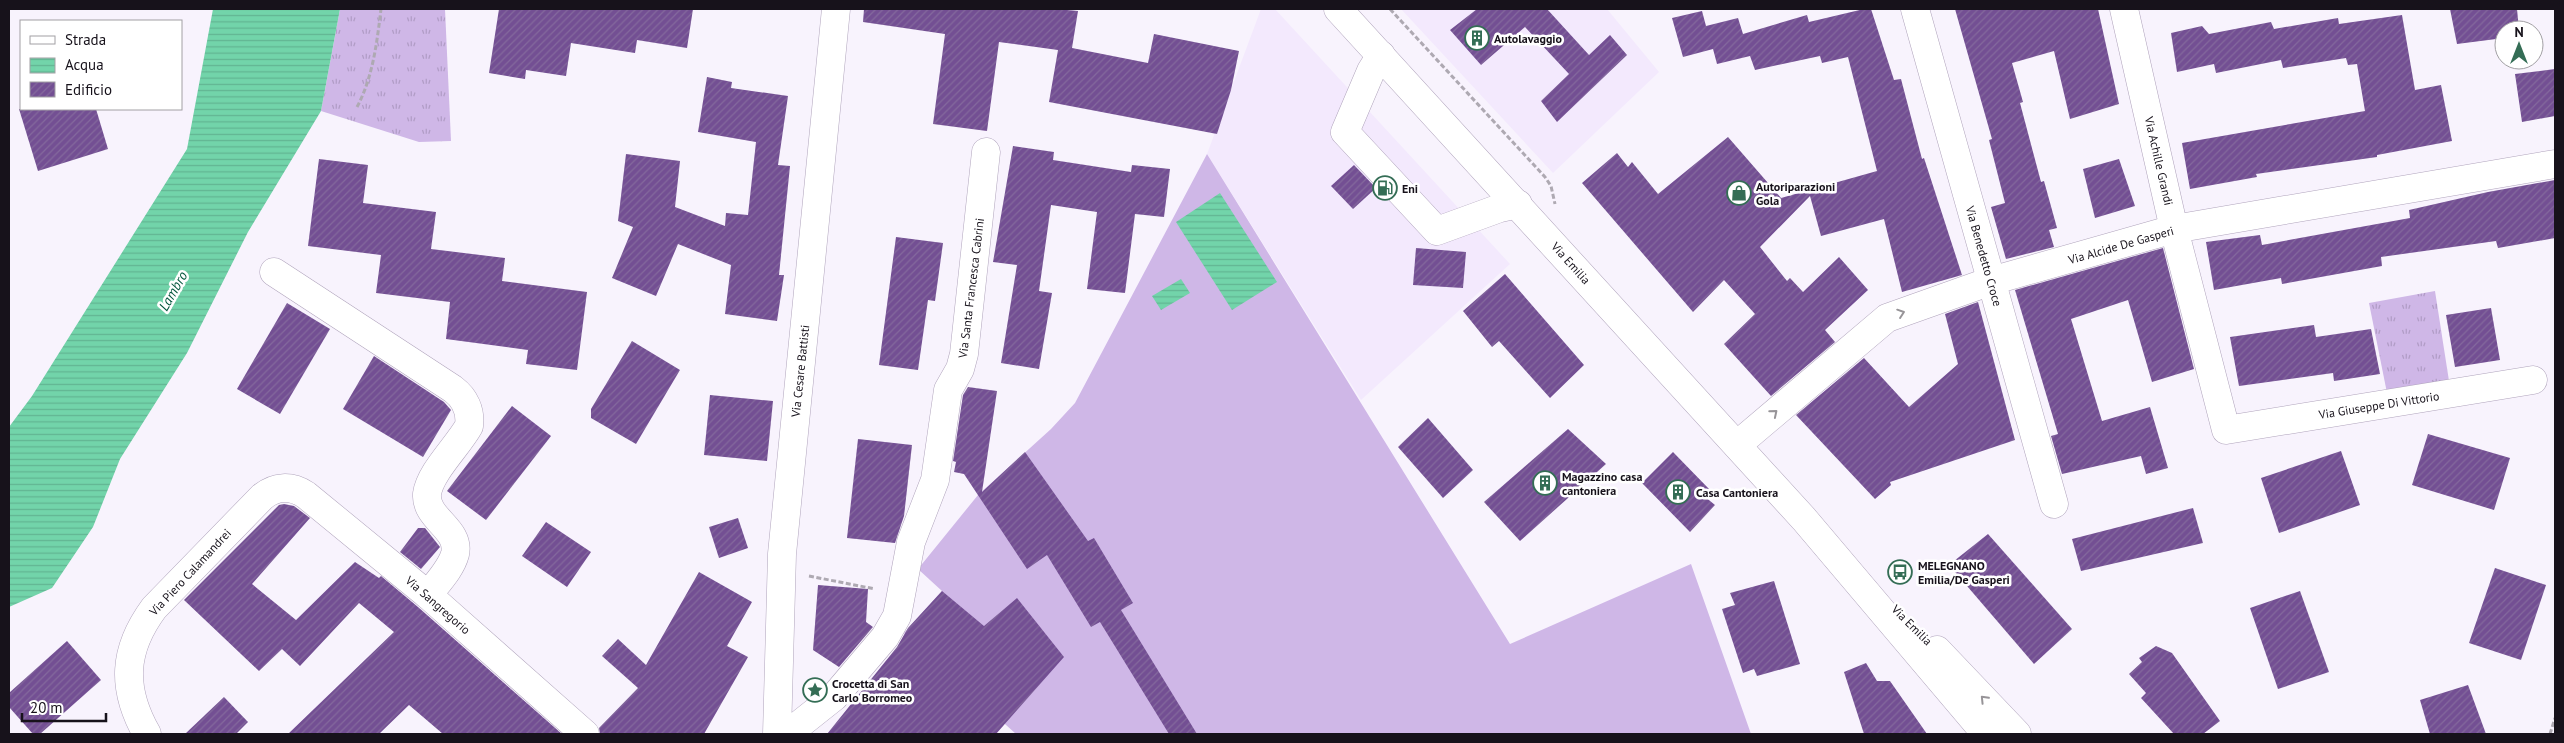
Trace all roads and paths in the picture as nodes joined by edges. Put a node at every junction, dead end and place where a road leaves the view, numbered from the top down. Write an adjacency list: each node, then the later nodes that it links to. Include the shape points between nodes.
1 (381, 9): 7 (path, via 375,54 365,93)
2 (836, 9): 26 (street, Via Cesare Battisti, via 782,554)
3 (1338, 9): 6 (street, Via Emilia)
4 (1914, 9): 13 (street, Via Benedetto Croce)
5 (2124, 9): 11 (street, Via Achille Grandi)
6 (1381, 55): 10 (street, Via Emilia); 10 (street, via 1345,132 1437,231)
7 (357, 107)
8 (986, 152): 22 (street, Via Santa Francesca Cabrini, via 964,354 948,390 935,480 912,542)
9 (2555, 164): 11 (street, Via Alcide De Gasperi)
10 (1518, 204): 16 (street, Via Emilia)
11 (2174, 229): 13 (street, Via Alcide De Gasperi); 15 (street, Via Achille Grandi)
12 (274, 272): 21 (street, via 453,389 467,406 469,426 434,477 428,492 433,514 450,532 456,546 452,561)
13 (1991, 281): 16 (street, Via Alcide De Gasperi, one-way to 13, via 1887,318); 18 (street, Via Benedetto Croce)
14 (2533, 380): 15 (street, Via Giuseppe Di Vittorio)
15 (2226, 430)
16 (1737, 445): 19 (street, Via Emilia)
17 (283, 487): 21 (street, Via Sangregorio, via 306,495); 24 (street, Via Piero Calamandrei, via 262,497 154,608 136,636 130,654 129,683 136,711)
18 (2054, 504)
19 (1804, 519): 27 (street, Via Emilia); 28 (street, Via Emilia, one-way to 19, via 1922,634)
20 (809, 576): 22 (path)
21 (428, 595): 25 (street, Via Sangregorio)
22 (903, 595): 26 (street, Via Santa Francesca Cabrini, via 891,627 842,688 813,715)
23 (2555, 718): 29 (path)
24 (147, 734)
25 (585, 734)
26 (778, 734)
27 (1986, 734)
28 (2018, 734)
29 (2550, 734)

